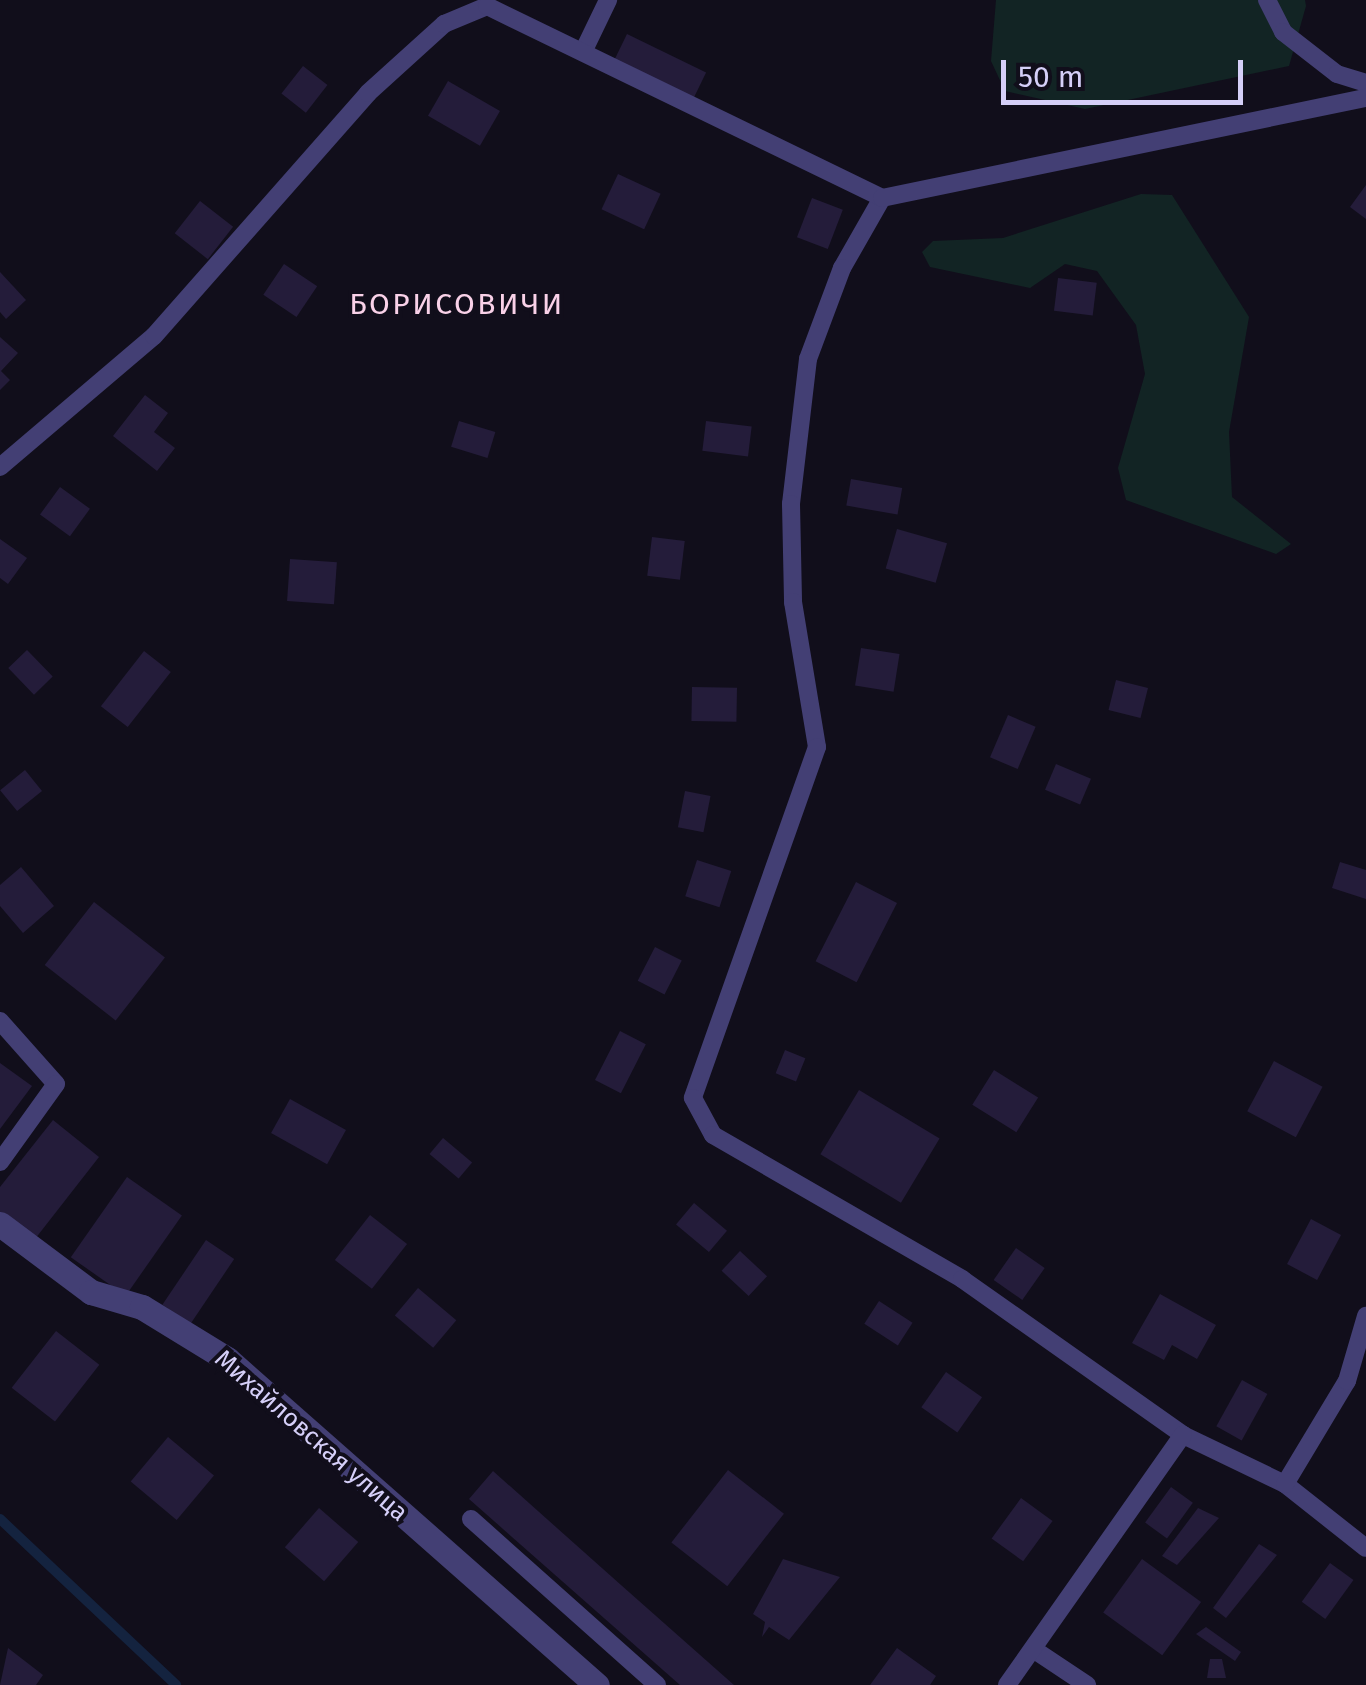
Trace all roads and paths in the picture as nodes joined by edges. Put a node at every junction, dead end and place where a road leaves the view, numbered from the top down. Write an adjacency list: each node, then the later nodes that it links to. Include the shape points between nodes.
1 (608, 0): 4 (lane)
2 (1267, 0): 5 (lane, via 1283,32 1337,74)
3 (487, 3): 4 (lane); 8 (lane, via 444,24 368,93 154,336)
4 (583, 52): 7 (lane)
5 (1366, 83)
6 (1366, 98): 7 (lane)
7 (882, 198): 13 (lane, via 842,268 808,359 792,582 817,746 693,1098 713,1135 962,1278)
8 (0, 467)
9 (0, 1021): 10 (lane, via 56,1084)
10 (0, 1162)
11 (0, 1224): 18 (street, Михайловская улица, via 92,1292 142,1307 227,1359)
12 (1366, 1316): 14 (lane, via 1346,1381)
13 (1183, 1435): 14 (lane); 17 (lane)
14 (1284, 1484): 16 (lane)
15 (470, 1519): 19 (lane)
16 (1366, 1548)
17 (1033, 1649): 20 (lane); 21 (lane)
18 (597, 1685)
19 (657, 1685)
20 (1006, 1685)
21 (1087, 1685)

